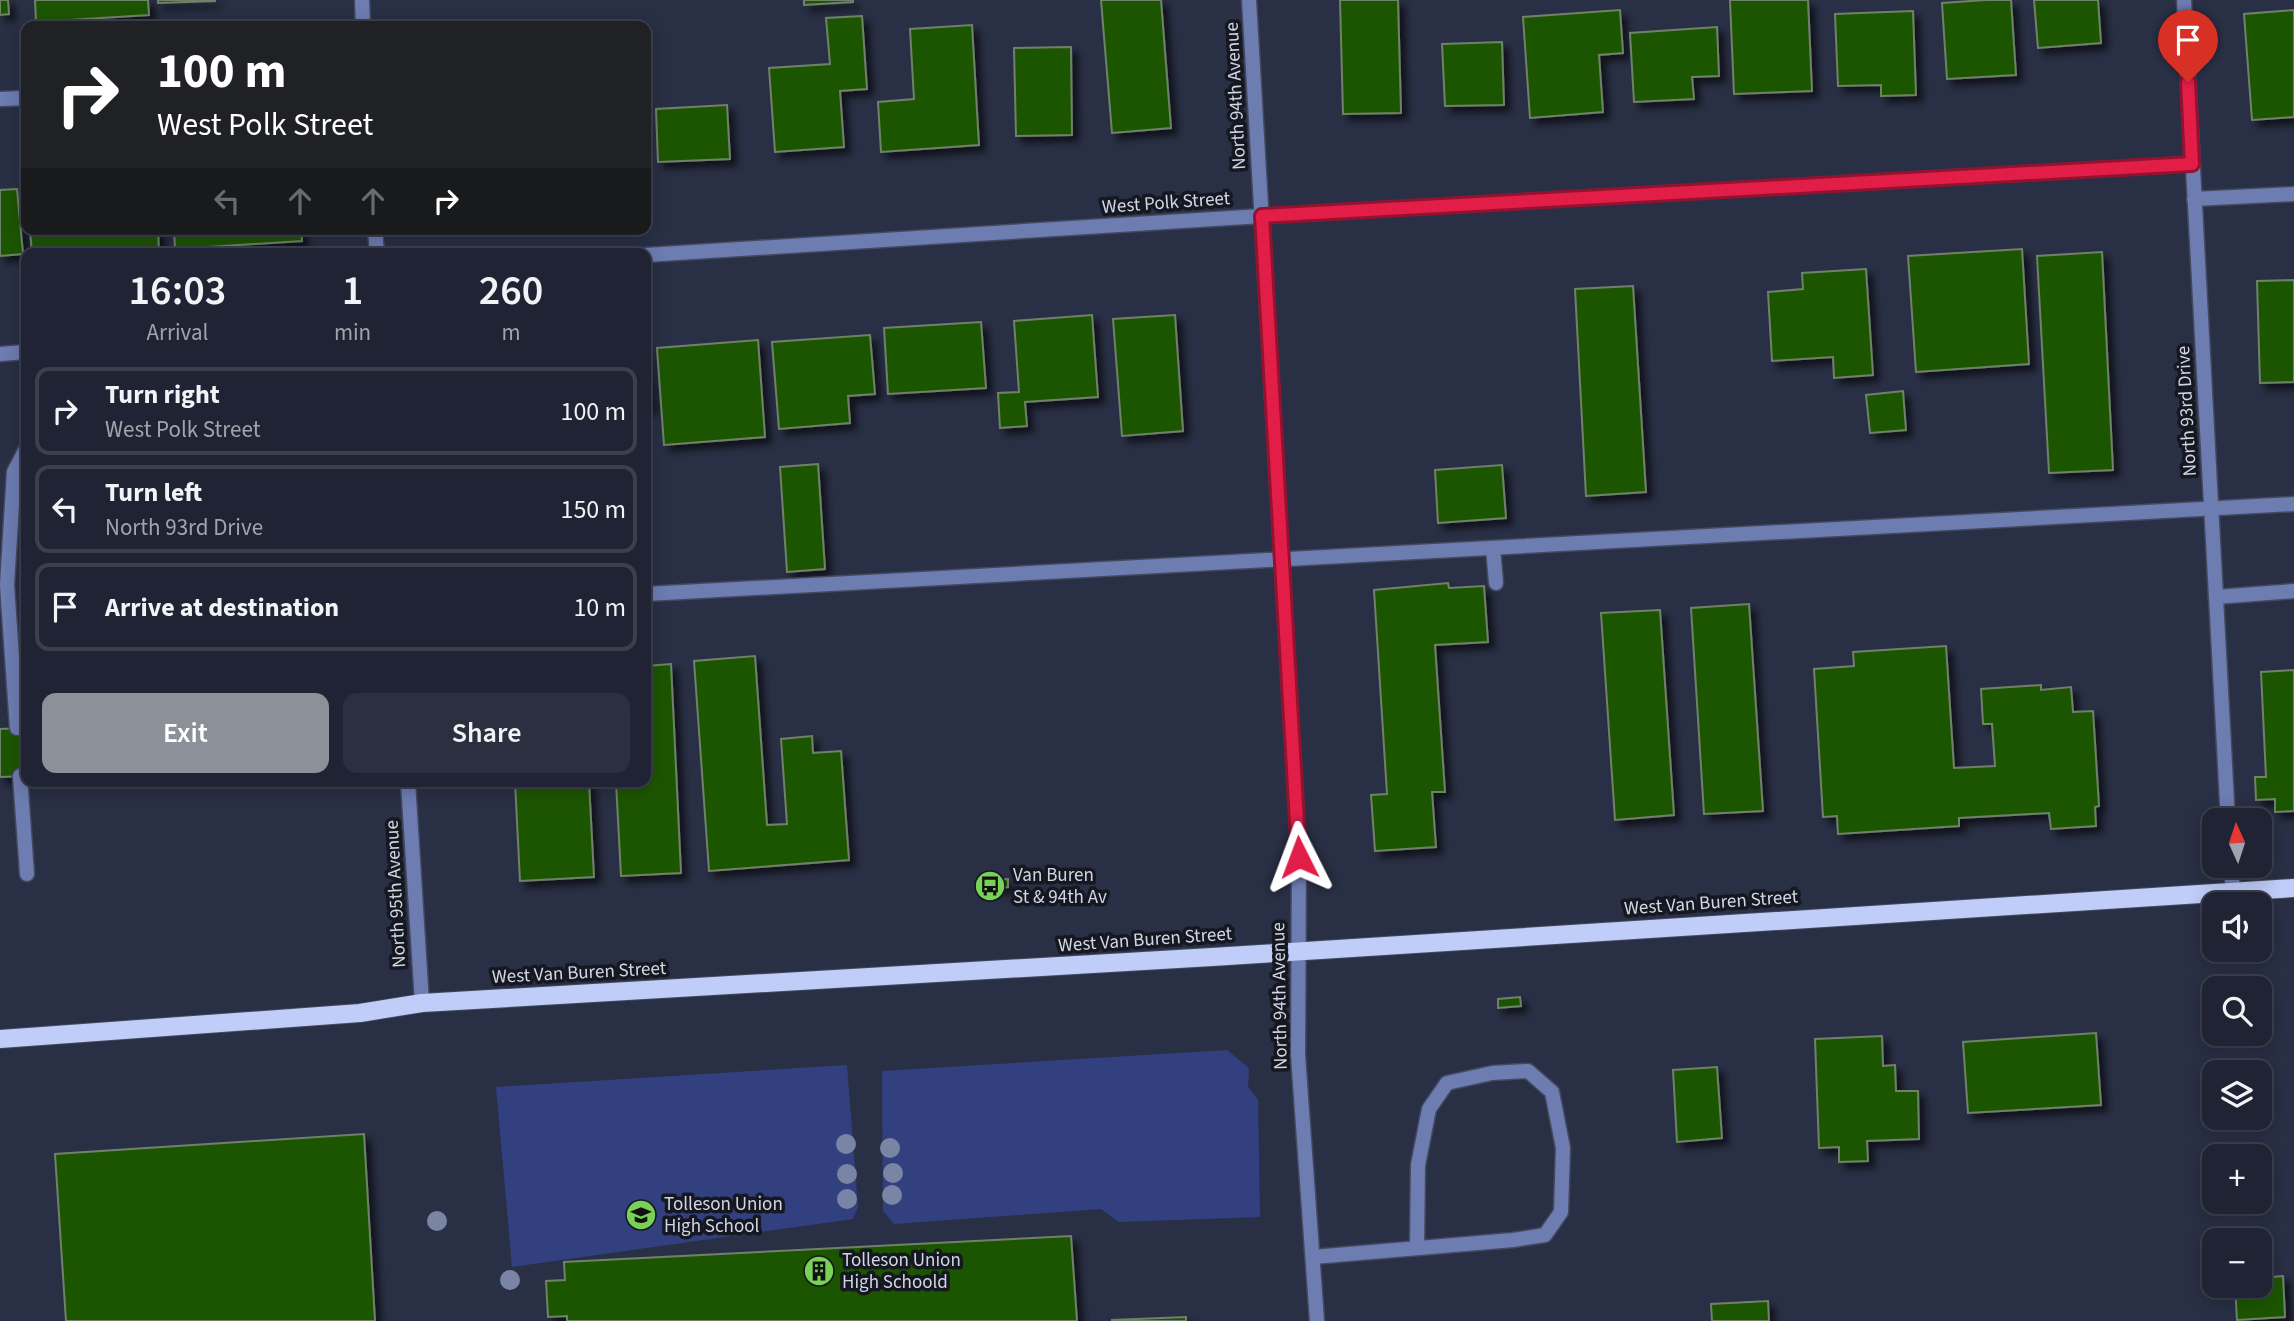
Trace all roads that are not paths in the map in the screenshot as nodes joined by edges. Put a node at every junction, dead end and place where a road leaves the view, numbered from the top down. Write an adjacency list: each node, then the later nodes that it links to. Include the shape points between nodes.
1 (362, 0): 4 (street)
2 (1249, 0): 10 (street, North 94th Avenue)
3 (2184, 0): 7 (street, North 93rd Drive)
4 (363, 21)
5 (21, 98): 6 (street)
6 (0, 99)
7 (2192, 164): 9 (street, North 93rd Drive); 10 (street, West Polk Street)
8 (2294, 194): 9 (street)
9 (2194, 199): 16 (street, North 93rd Drive)
10 (1262, 216): 11 (street, West Polk Street); 18 (street, North 94th Avenue)
11 (651, 255)
12 (21, 352): 13 (street)
13 (0, 354)
14 (21, 459): 23 (street, via 14,472 7,585)
15 (2294, 504): 16 (street)
16 (2211, 509): 17 (street); 22 (street, North 93rd Drive)
17 (1493, 548): 18 (street); 19 (street)
18 (1282, 559): 21 (street); 31 (street, North 94th Avenue, via 1299,857)
19 (1496, 583)
20 (2294, 591): 22 (street)
21 (651, 594)
22 (2216, 597): 26 (street, North 93rd Drive)
23 (17, 729)
24 (20, 776): 27 (street)
25 (408, 787): 32 (street, North 95th Avenue)
26 (2227, 808)
27 (27, 874)
28 (2232, 878): 30 (street)
29 (2294, 887): 30 (main road, West Van Buren Street)
30 (2233, 891): 31 (main road, West Van Buren Street)
31 (1298, 951): 32 (main road, West Van Buren Street); 35 (street, North 94th Avenue, via 1298,1055)
32 (422, 1003): 33 (main road, West Van Buren Street, via 360,1013)
33 (0, 1039)
34 (1417, 1248): 34 (street, via 1545,1235 1561,1212 1563,1148 1552,1092 1528,1071 1447,1083 1429,1109 1418,1166); 35 (street)
35 (1313, 1257): 36 (street, North 94th Avenue)
36 (1317, 1321)

